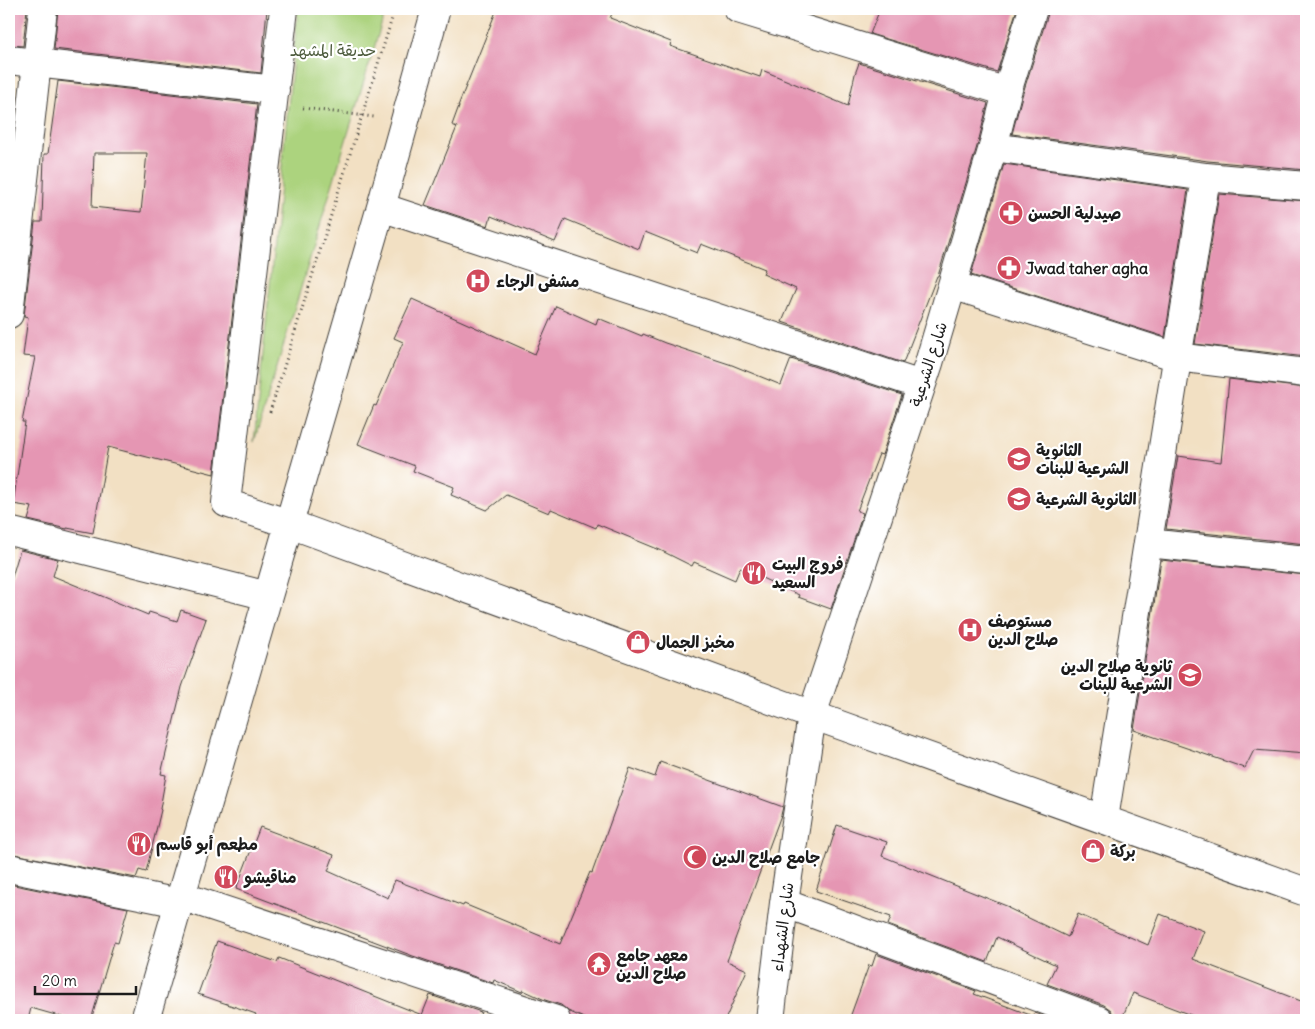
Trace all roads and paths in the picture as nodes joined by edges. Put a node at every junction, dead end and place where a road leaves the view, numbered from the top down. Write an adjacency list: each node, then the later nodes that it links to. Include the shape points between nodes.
1 (43, 9): 8 (street)
2 (284, 9): 9 (street)
3 (395, 9): 11 (path)
4 (436, 9): 12 (street)
5 (738, 9): 10 (street)
6 (1033, 9): 10 (street, شارع الشرعية)
7 (9, 60): 8 (street)
8 (37, 64): 9 (street); 18 (street)
9 (275, 90): 11 (path, via 282,105); 23 (street, via 226,502)
10 (1007, 92): 13 (street, شارع الشرعية)
11 (362, 116): 12 (path); 22 (path)
12 (404, 122): 16 (street)
13 (993, 147): 14 (street); 17 (street, شارع الشرعية)
14 (1206, 177): 15 (street); 19 (street)
15 (1306, 186)
16 (381, 207): 21 (street); 23 (street)
17 (952, 285): 19 (street); 21 (street, شارع الشرعية)
18 (9, 314)
19 (1177, 357): 20 (street); 25 (street)
20 (1306, 373)
21 (921, 386): 28 (street, شارع الشرعية)
22 (269, 416)
23 (290, 524): 27 (street); 28 (street)
24 (9, 531): 27 (street)
25 (1148, 543): 26 (street); 29 (street)
26 (1306, 560)
27 (268, 596): 32 (street)
28 (812, 715): 29 (street); 33 (street, شارع الشهداء)
29 (1104, 819): 31 (street)
30 (9, 868): 32 (street)
31 (1306, 892)
32 (180, 900): 34 (street); 35 (street)
33 (784, 903): 36 (street, شارع الشهداء); 37 (street)
34 (144, 1020)
35 (556, 1020)
36 (770, 1020)
37 (1099, 1020)

